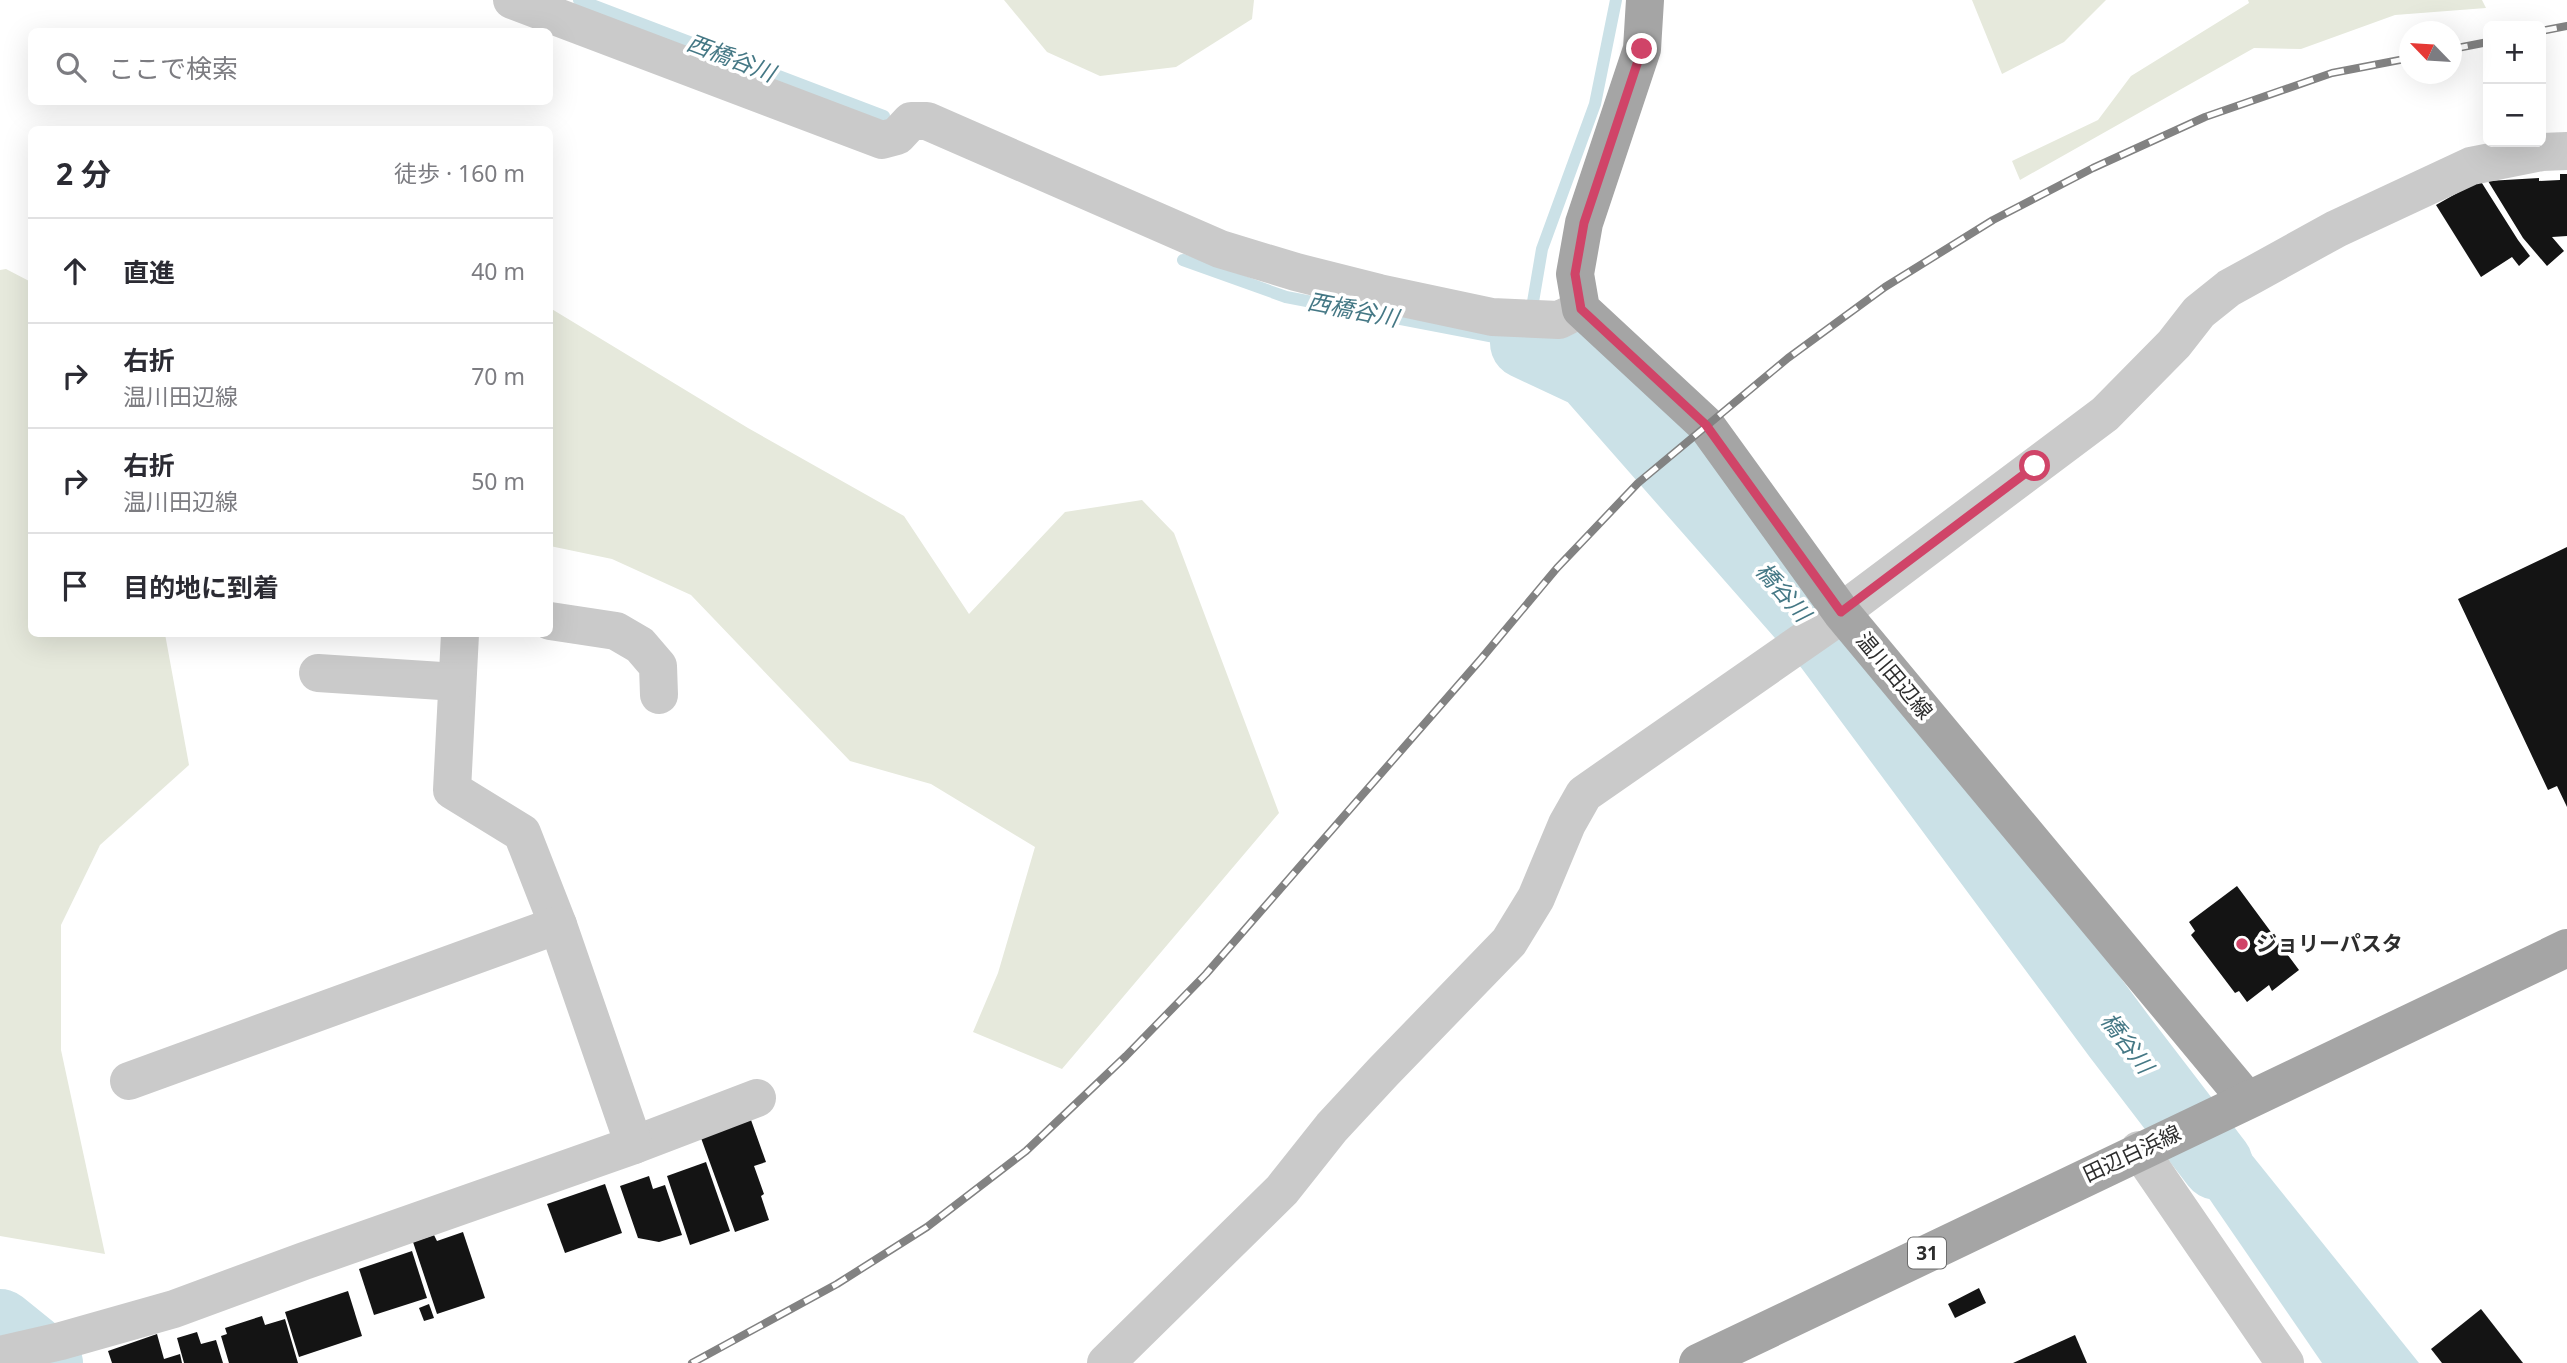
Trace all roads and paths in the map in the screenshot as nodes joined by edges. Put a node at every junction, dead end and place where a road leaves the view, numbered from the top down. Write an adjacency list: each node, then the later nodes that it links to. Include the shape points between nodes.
1 (512, 0): 4 (street, via 882,140 897,135 911,121 927,121 1220,249 1296,272 1492,317)
2 (1645, 0): 4 (main road, via 1642,49 1584,223)
3 (2567, 151): 5 (street, via 2472,166 2336,229 2229,288 2199,312 2105,414)
4 (1570, 315): 5 (main road, 温川田辺線, via 1706,425)
5 (1837, 616): 15 (main road, 温川田辺線); 19 (street, via 1584,794 1536,898 1509,942 1332,1127 1282,1190)
6 (553, 621): 10 (street, via 616,631 640,645 658,666)
7 (460, 637): 9 (street)
8 (318, 673): 9 (street)
9 (457, 682): 11 (street, via 452,790 522,833)
10 (659, 695)
11 (558, 925): 13 (street); 16 (street)
12 (2567, 947): 15 (main road, 田辺白浜線 / 31)
13 (129, 1080)
14 (757, 1098): 16 (street)
15 (2237, 1105): 17 (main road, 田辺白浜線 / 31)
16 (634, 1145): 18 (street, via 174,1309)
17 (2147, 1146): 20 (main road, 田辺白浜線 / 31); 21 (street)
18 (0, 1355)
19 (1106, 1363)
20 (1698, 1363)
21 (2286, 1363)

